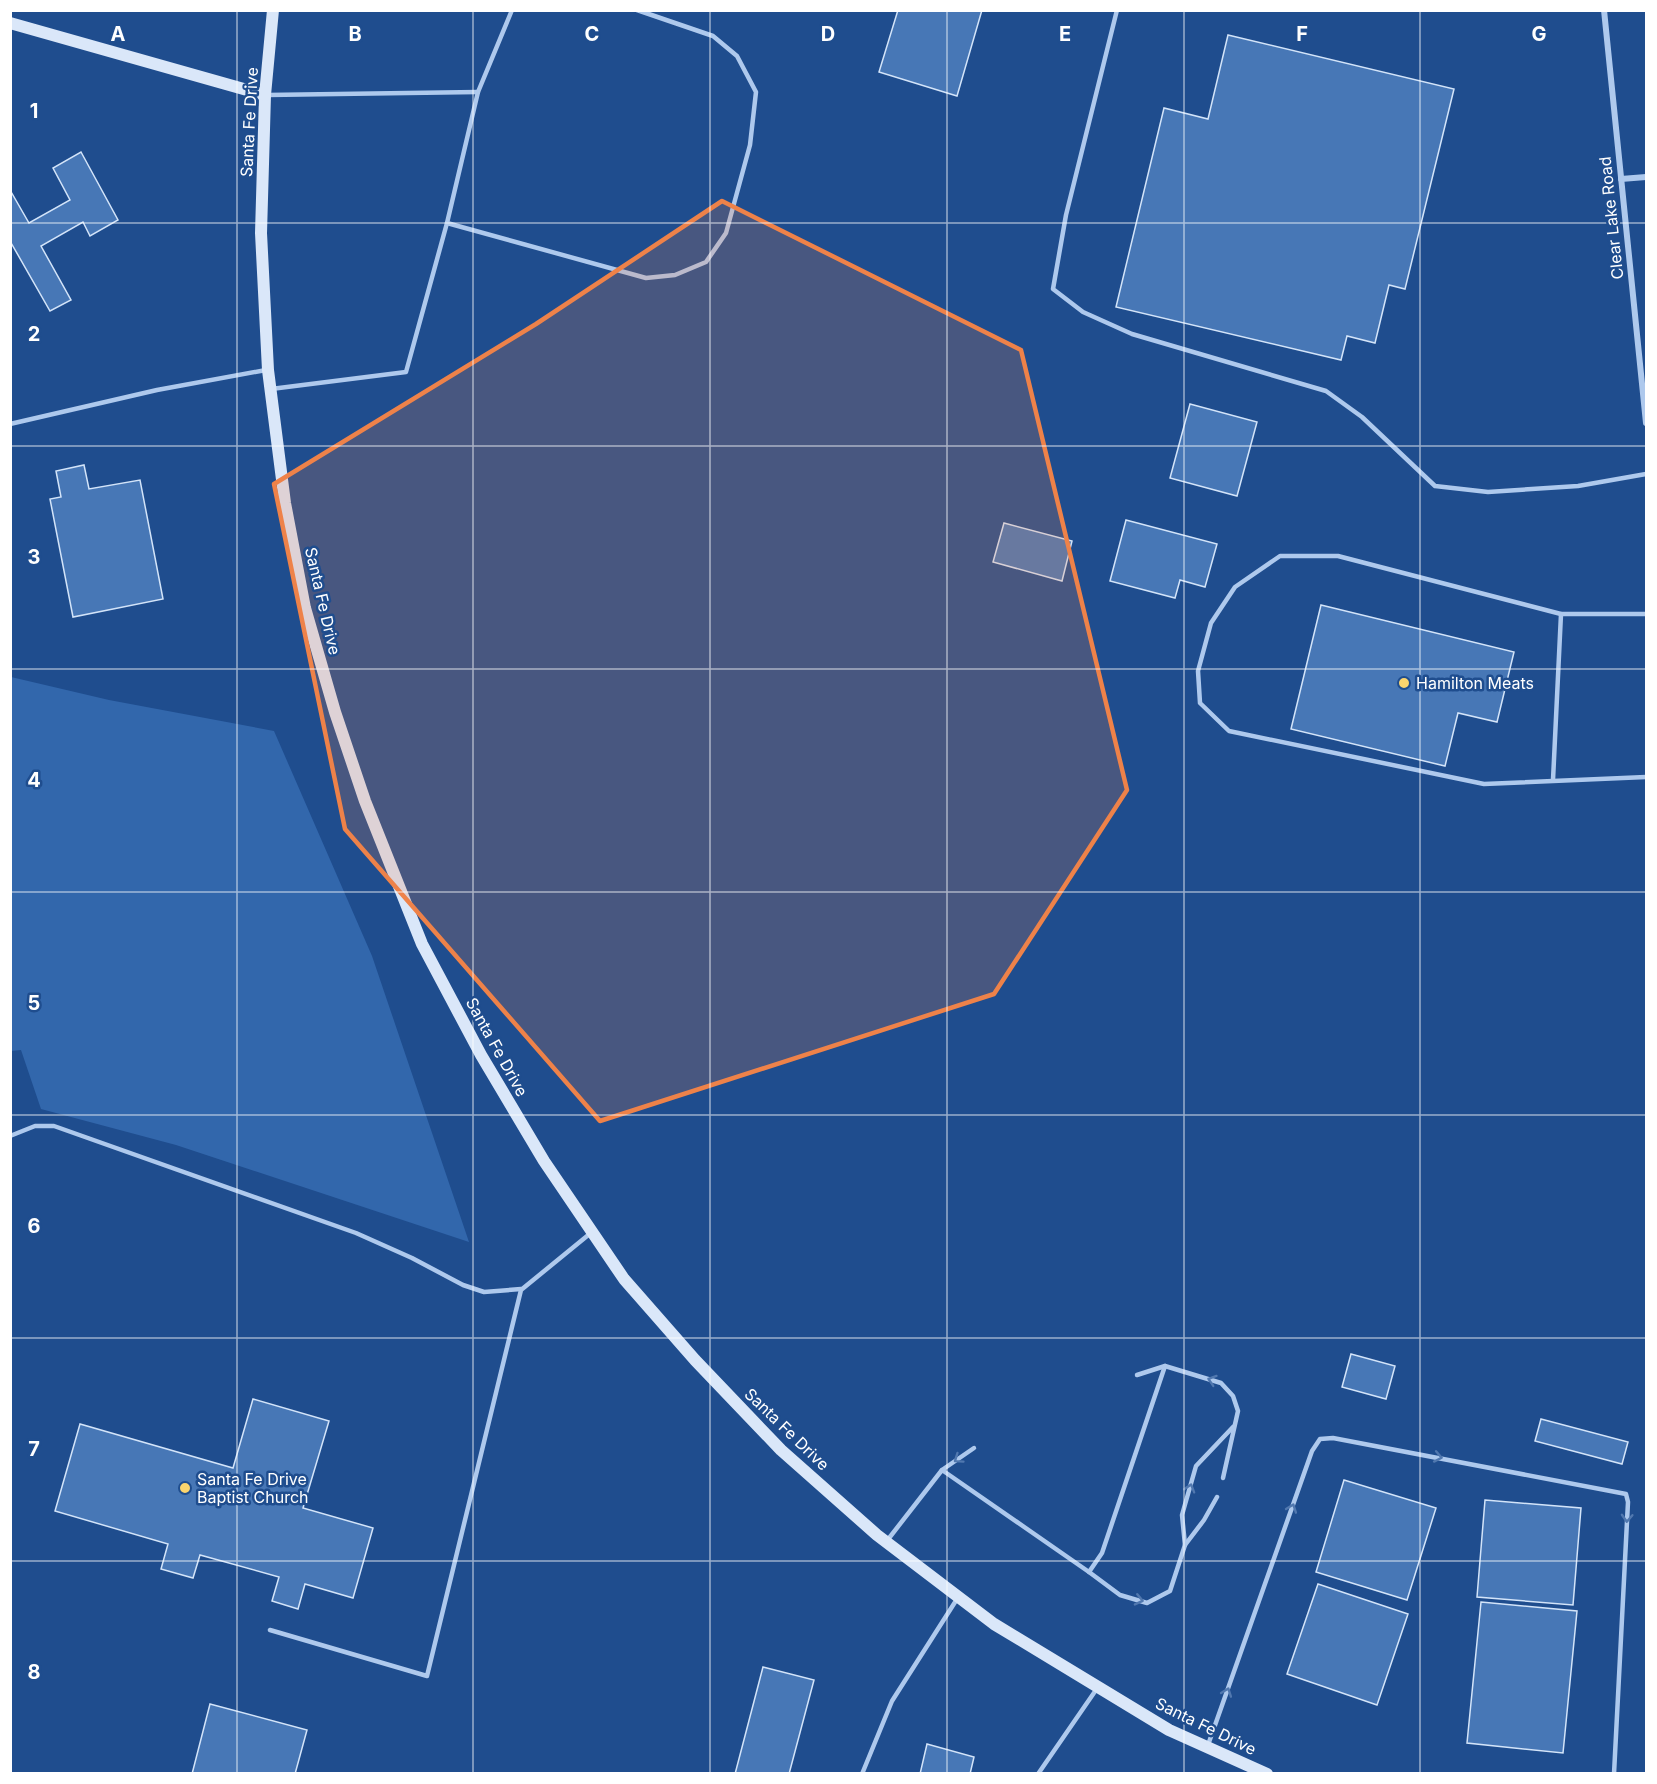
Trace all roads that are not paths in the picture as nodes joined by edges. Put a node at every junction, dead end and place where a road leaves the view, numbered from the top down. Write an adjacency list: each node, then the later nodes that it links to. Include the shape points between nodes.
1 (273, 10): 8 (main road, Santa Fe Drive)
2 (512, 10): 7 (lane)
3 (637, 10): 11 (lane, via 713,36 736,56 756,92 750,145 726,233 706,262 675,275 646,278)
4 (1117, 10): 16 (lane, via 1066,215 1053,289 1083,312 1132,334 1326,391 1362,417 1435,486 1488,492 1578,486)
5 (1604, 10): 10 (street, Clear Lake Road)
6 (10, 22): 8 (main road)
7 (478, 92): 8 (lane); 11 (lane)
8 (265, 95): 12 (main road, Santa Fe Drive, via 261,232)
9 (1647, 177): 10 (street)
10 (1621, 179): 14 (street, Clear Lake Road)
11 (447, 223): 13 (lane, via 406,372)
12 (268, 370): 13 (main road, Santa Fe Drive); 15 (lane, via 157,390)
13 (269, 389): 22 (main road, Santa Fe Drive, via 305,608 365,801 422,944 532,1142)
14 (1647, 423)
15 (10, 424)
16 (1647, 474)
17 (1561, 614): 18 (lane); 20 (lane); 20 (lane, via 1338,556 1280,556 1235,587 1211,623 1198,671 1200,703 1229,731 1484,784)
18 (1647, 614)
19 (1647, 777): 20 (lane)
20 (1553, 780)
21 (10, 1136): 23 (lane, via 35,1126 54,1126 356,1233 463,1286 484,1292)
22 (592, 1232): 23 (lane); 31 (main road, Santa Fe Drive, via 624,1279 695,1360 781,1450)
23 (521, 1289): 35 (lane, via 427,1676)
24 (1165, 1366): 25 (lane); 26 (lane, one-way to 24, via 1238,1411 1233,1395 1221,1383); 33 (lane, via 1102,1553)
25 (1137, 1375)
26 (1234, 1426): 29 (lane); 32 (lane, one-way to 26, via 1182,1515 1196,1466)
27 (974, 1448): 28 (lane, one-way to 28)
28 (942, 1470): 31 (lane); 33 (lane)
29 (1223, 1478)
30 (1217, 1497): 32 (lane)
31 (886, 1542): 34 (main road, Santa Fe Drive)
32 (1185, 1545): 33 (lane, one-way to 32, via 1120,1595 1147,1604 1170,1591)
33 (1089, 1572)
34 (959, 1597): 36 (main road, Santa Fe Drive, via 994,1624); 38 (lane, via 892,1701)
35 (270, 1630)
36 (1098, 1687): 37 (main road, Santa Fe Drive); 39 (lane)
37 (1207, 1748): 40 (main road, Santa Fe Drive); 41 (lane, one-way to 41, via 1312,1452 1320,1439 1333,1438 1626,1494)
38 (862, 1773)
39 (1038, 1773)
40 (1268, 1773)
41 (1614, 1773)

